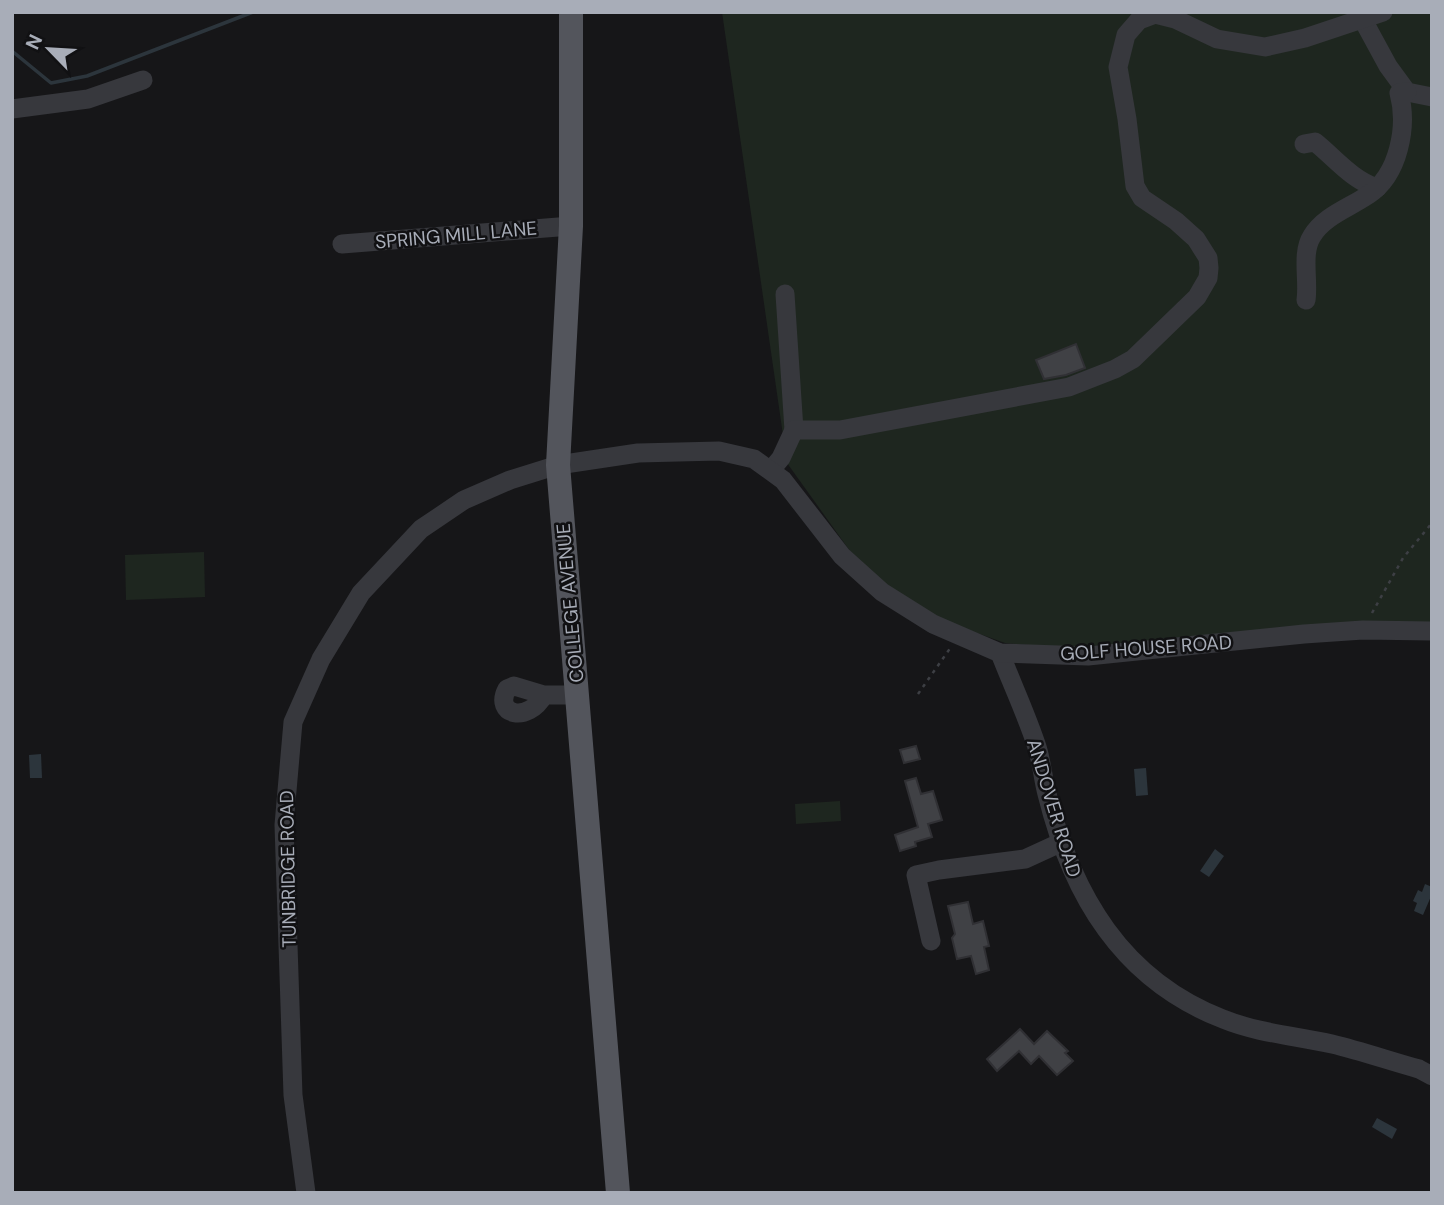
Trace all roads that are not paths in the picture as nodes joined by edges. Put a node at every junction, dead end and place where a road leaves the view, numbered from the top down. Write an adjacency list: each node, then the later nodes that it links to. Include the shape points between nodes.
1 (571, 12): 10 (main road, COLLEGE AVENUE)
2 (1383, 12): 3 (street)
3 (1363, 20): 5 (street); 14 (street, via 1265,47 1217,40 1155,14 1139,20 1126,35 1118,67 1135,186 1142,198 1196,239 1209,268 1197,297 1133,359 1069,387 840,430)
4 (143, 80): 7 (street, via 88,99)
5 (1407, 92): 6 (street); 9 (street, via 1399,93 1399,144 1386,179)
6 (1432, 97)
7 (12, 109)
8 (1304, 144): 9 (street, via 1315,142 1357,179)
9 (1377, 188): 13 (street, via 1313,234 1307,244)
10 (570, 226): 11 (street, SPRING MILL LANE); 15 (main road, COLLEGE AVENUE)
11 (342, 244)
12 (785, 294): 14 (street)
13 (1306, 300)
14 (794, 430): 16 (street, via 782,458)
15 (558, 465): 16 (street, GOLF HOUSE ROAD, via 638,453 708,450 737,453); 20 (main road, COLLEGE AVENUE); 24 (street, TUNBRIDGE ROAD, via 464,500 414,536 361,593 343,620 293,722 284,825 293,1095)
16 (771, 470): 18 (street, GOLF HOUSE ROAD, via 863,577 907,609)
17 (1432, 631): 18 (street, GOLF HOUSE ROAD, via 1304,634 1088,656)
18 (1000, 653): 21 (street, ANDOVER ROAD, via 1037,747)
19 (544, 695): 20 (street)
20 (577, 695): 25 (main road, COLLEGE AVENUE)
21 (1062, 842): 22 (street, via 1025,859 916,875); 23 (street, ANDOVER ROAD, via 1076,882 1103,925 1143,970 1175,995 1233,1023 1334,1044)
22 (931, 941)
23 (1432, 1076)
24 (306, 1193)
25 (618, 1193)

